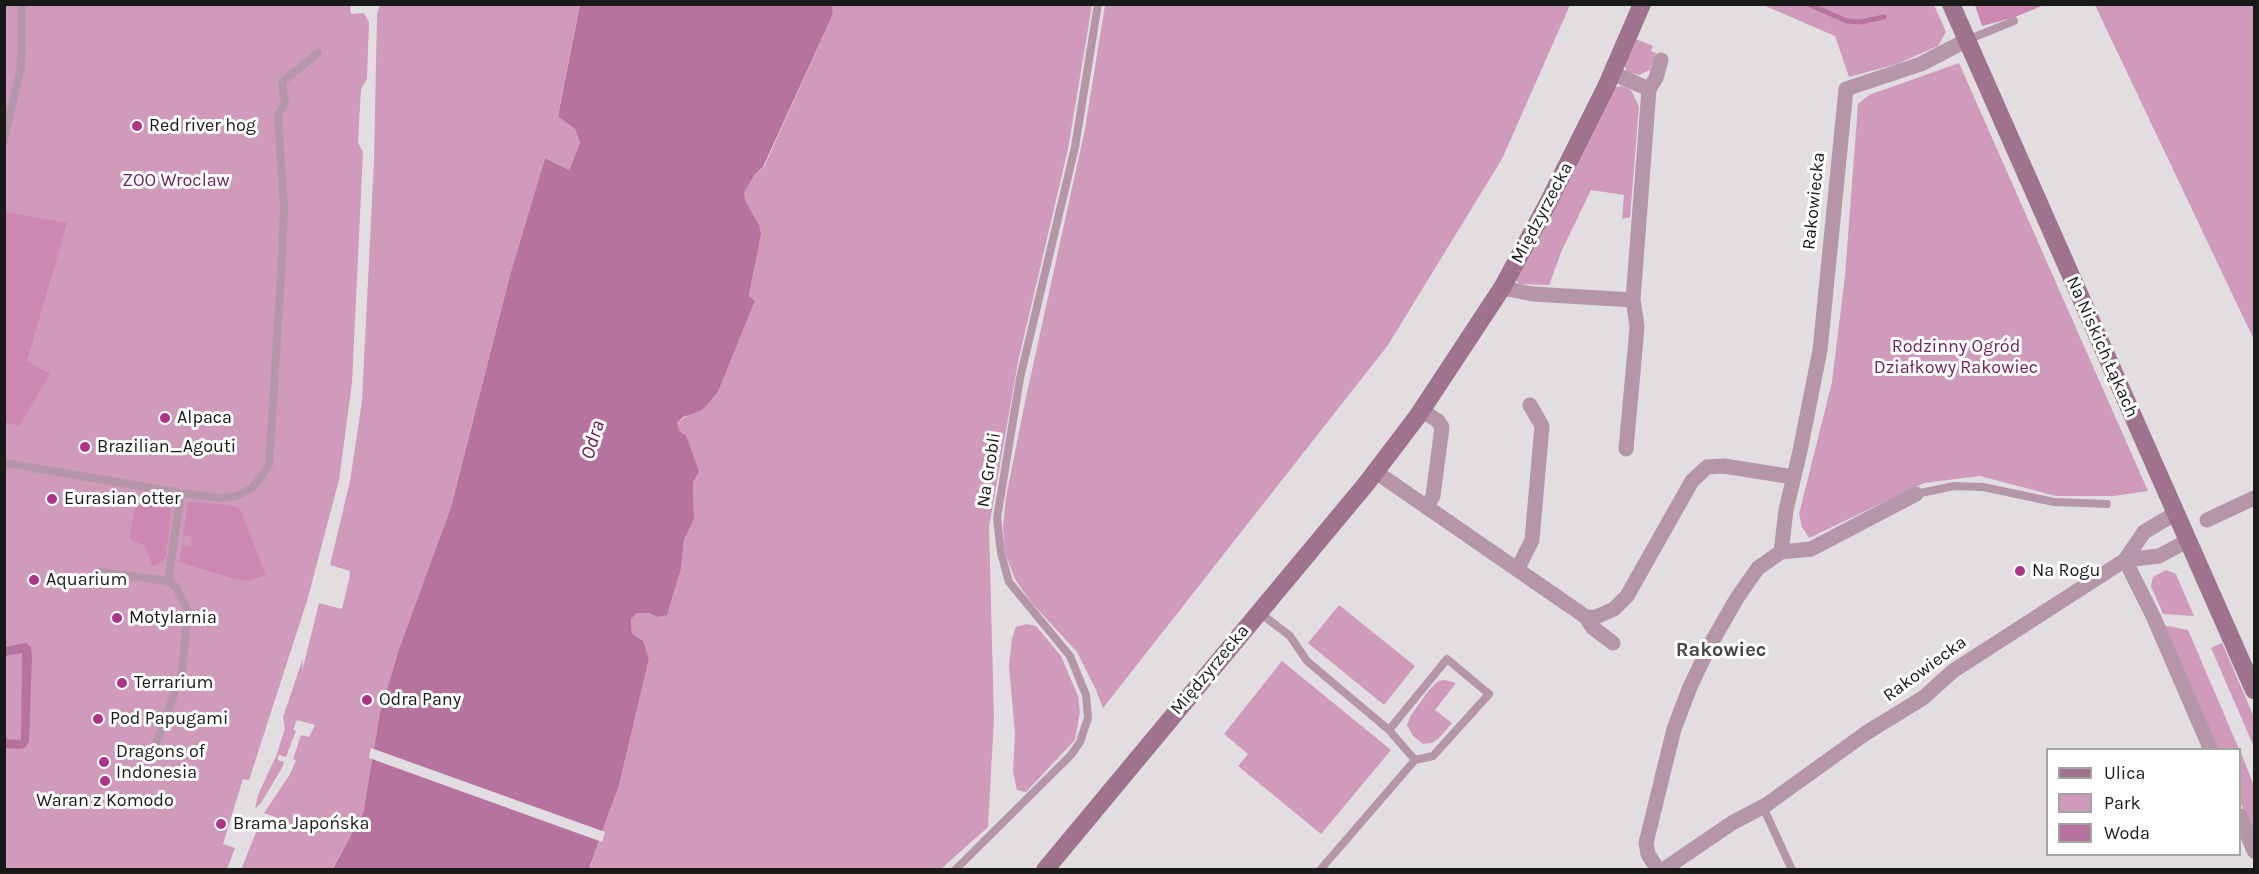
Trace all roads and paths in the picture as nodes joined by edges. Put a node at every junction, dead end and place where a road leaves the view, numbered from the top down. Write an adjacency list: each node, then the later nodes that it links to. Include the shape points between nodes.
1 (22, 4): 11 (lane, via 21,67)
2 (1098, 4): 44 (lane, Na Grobli, via 1075,147 1020,378 997,518 1009,582 1070,656 1086,695 1088,718 1071,755)
3 (1642, 4): 9 (street, Międzyrzecka)
4 (1951, 4): 6 (street, Na Niskich Łąkach)
5 (2014, 21): 6 (lane)
6 (1967, 40): 19 (street, Rakowiecka, via 1921,64 1846,89 1820,350); 25 (street, Na Niskich Łąkach)
7 (318, 53): 20 (lane, via 282,82 285,104 278,114 284,209 269,465 251,489 237,496)
8 (1661, 60): 10 (street)
9 (1612, 73): 10 (street); 12 (street, Międzyrzecka)
10 (1648, 89): 13 (street)
11 (4, 140)
12 (1502, 288): 13 (street, via 1533,294); 15 (street, Międzyrzecka)
13 (1633, 300): 16 (street, via 1637,326)
14 (1530, 405): 30 (street, via 1542,426 1532,540)
15 (1421, 410): 18 (street, Międzyrzecka); 24 (street, via 1442,427 1433,496)
16 (1626, 449)
17 (4, 463): 20 (lane)
18 (1376, 472): 24 (street); 33 (street, Międzyrzecka)
19 (1793, 477): 28 (street, Rakowiecka); 34 (street, via 1707,467 1692,481 1627,596 1607,613)
20 (181, 493): 32 (lane)
21 (1916, 494): 23 (lane, via 1954,486 1983,487 2054,502); 28 (street, via 1811,549)
22 (2254, 498): 26 (street)
23 (2107, 504)
24 (1427, 506): 30 (street)
25 (2176, 513): 27 (street, Na Niskich Łąkach); 29 (street, via 2144,532)
26 (2207, 520)
27 (2188, 540): 29 (street, Rakowiecka, via 2159,556); 36 (street, Na Niskich Łąkach)
28 (1780, 552): 47 (street, via 1758,568 1737,598 1690,687 1674,729 1646,843)
29 (2125, 560): 39 (street); 41 (street, Rakowiecka, via 1953,671 1923,699 1866,733)
30 (1518, 568): 34 (street)
31 (99, 572): 32 (lane)
32 (168, 581): 38 (lane, via 176,587 188,611 182,672)
33 (1259, 612): 37 (lane, via 1290,636 1307,661); 45 (street, Międzyrzecka)
34 (1586, 617): 35 (street, via 1592,627)
35 (1613, 643)
36 (2254, 690)
37 (1389, 730): 40 (lane); 40 (lane, via 1447,659 1489,694 1433,756)
38 (156, 744)
39 (2210, 748)
40 (1415, 759): 46 (lane)
41 (1764, 807): 48 (street, Rakowiecka, via 1732,823); 49 (lane)
42 (2241, 818): 43 (street)
43 (2254, 851)
44 (956, 870)
45 (1045, 870)
46 (1320, 870)
47 (1658, 870)
48 (1663, 870)
49 (1792, 870)

